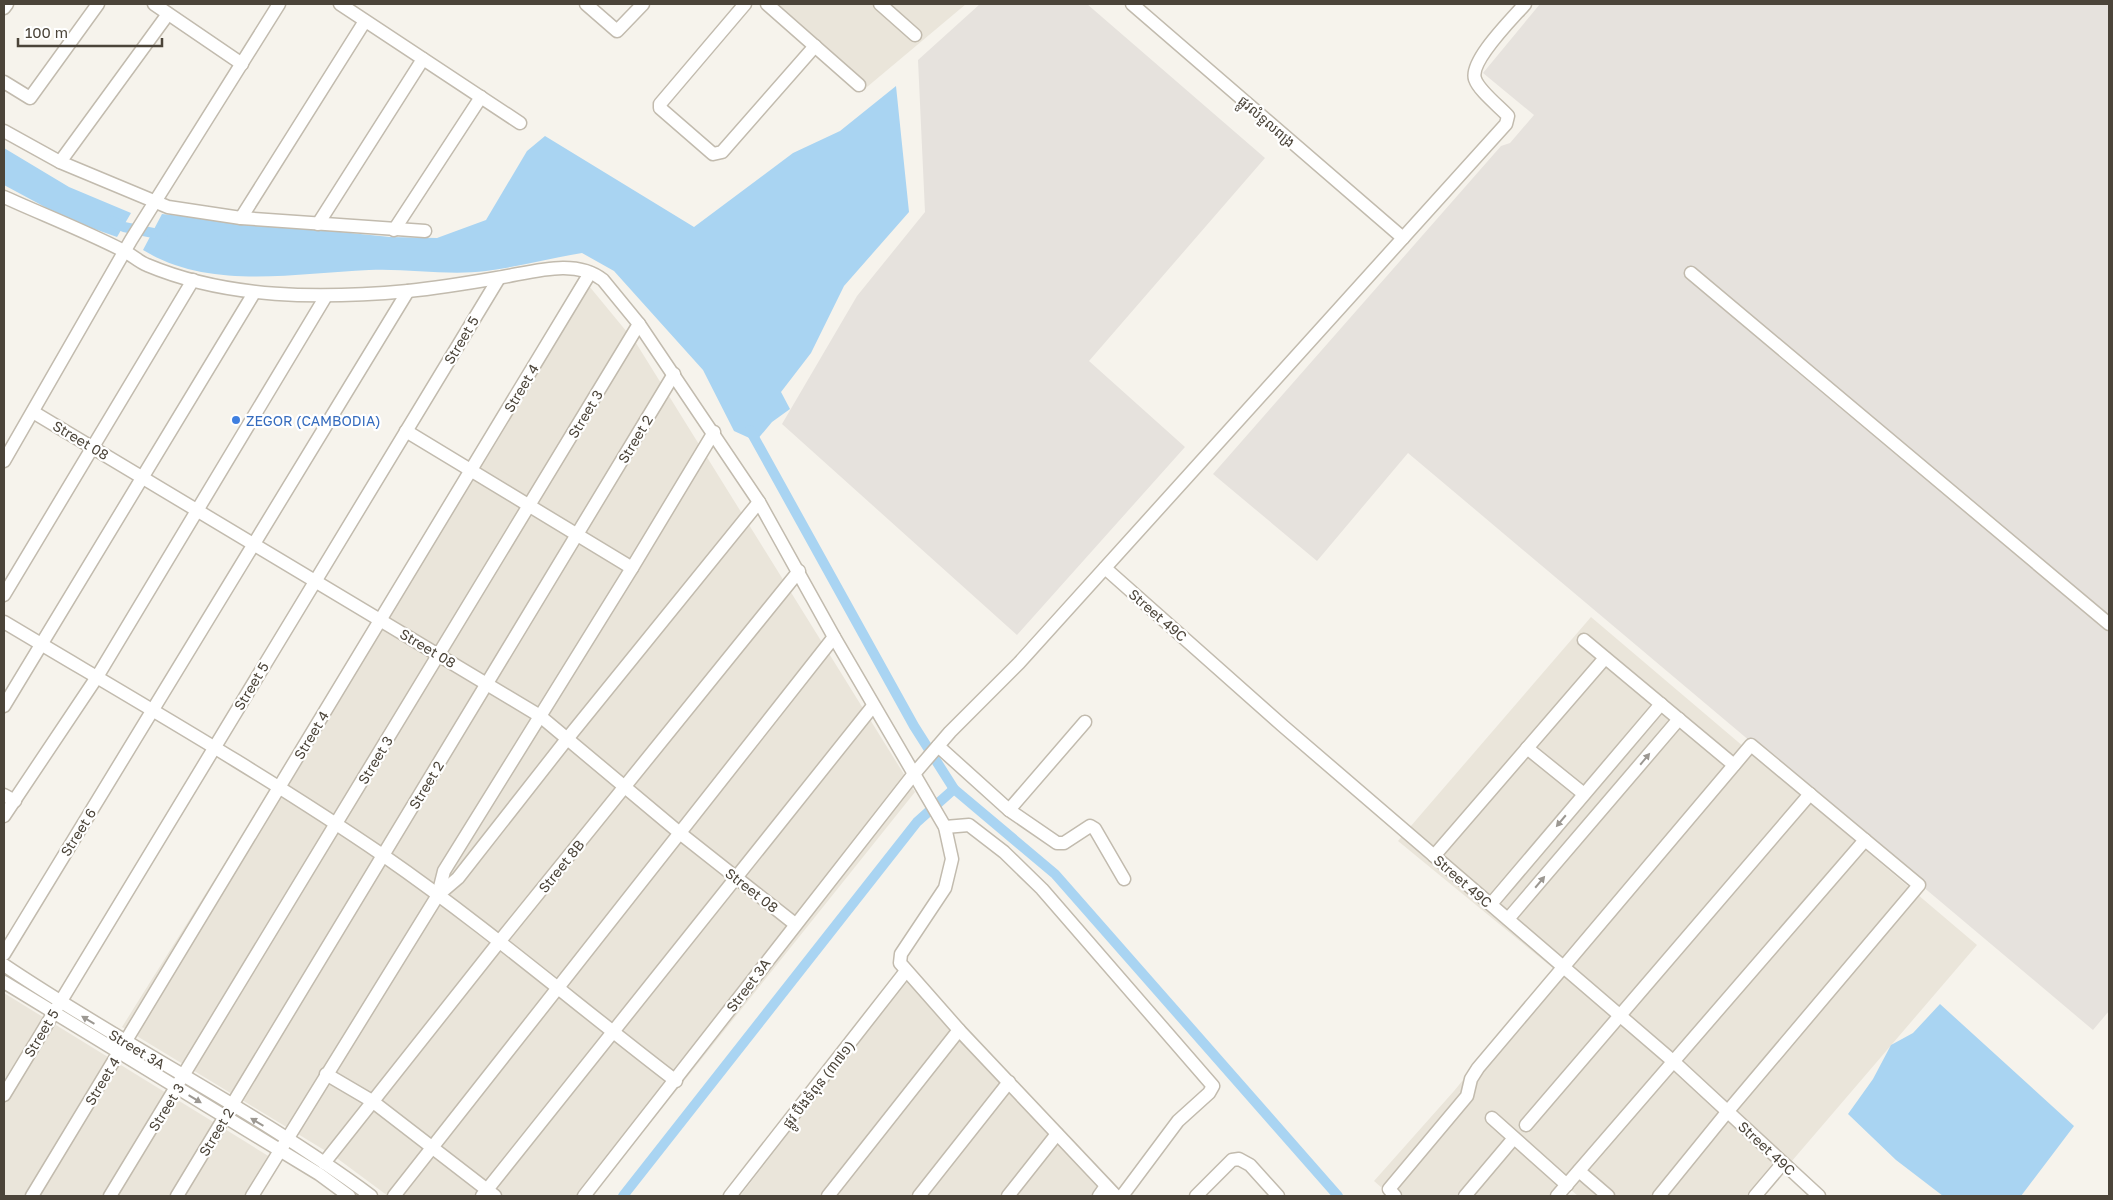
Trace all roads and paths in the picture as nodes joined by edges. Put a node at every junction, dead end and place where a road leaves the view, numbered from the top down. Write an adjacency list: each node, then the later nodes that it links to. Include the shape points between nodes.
1 (7, 4): 13 (street)
2 (98, 4): 20 (street, via 30,98)
3 (154, 4): 14 (street)
4 (279, 4): 19 (street)
5 (340, 4): 15 (street)
6 (586, 4): 7 (street, via 618,31)
7 (643, 4)
8 (745, 4): 17 (street, via 660,104 660,108 713,154 722,152)
9 (767, 4): 17 (street)
10 (880, 4): 16 (street)
11 (1132, 4): 32 (street, ផ្លូវលំទួលពង្រ)
12 (1525, 4): 32 (street, Street 3A, via 1482,55 1475,70 1474,78 1478,85 1508,116 1508,121)
13 (4, 8)
14 (168, 14): 19 (street); 25 (street)
15 (365, 21): 18 (street); 28 (street)
16 (915, 34)
17 (815, 46): 21 (street)
18 (423, 59): 22 (street); 29 (street)
19 (242, 64): 27 (street)
20 (4, 82)
21 (859, 85)
22 (481, 97): 23 (street); 30 (street)
23 (520, 123)
24 (4, 131): 25 (street)
25 (60, 162): 27 (street)
26 (4, 197): 33 (street)
27 (154, 202): 28 (street); 33 (street)
28 (241, 218): 29 (street)
29 (318, 224): 30 (street)
30 (394, 230): 31 (street)
31 (425, 231)
32 (1403, 238): 56 (street, Street 3A)
33 (128, 246): 37 (street, via 146,265); 43 (street)
34 (590, 273): 36 (street, via 546,269); 41 (street, via 603,280); 48 (street, Street 4)
35 (1691, 273): 62 (street)
36 (499, 278): 38 (street); 44 (street, Street 5)
37 (193, 280): 39 (street); 46 (street)
38 (408, 291): 40 (street); 54 (street, Street 6)
39 (254, 293): 40 (street); 49 (street)
40 (326, 296): 52 (street)
41 (639, 324): 42 (street); 51 (street, Street 3)
42 (674, 374): 45 (street); 53 (street, Street 2)
43 (33, 412): 46 (street, Street 08); 47 (street)
44 (406, 431): 48 (street); 58 (street, Street 5)
45 (714, 432): 50 (street); 55 (street)
46 (92, 447): 49 (street, Street 08); 59 (street)
47 (4, 461)
48 (471, 470): 51 (street); 60 (street, Street 4)
49 (143, 477): 52 (street, Street 08); 65 (street)
50 (759, 502): 57 (street); 77 (street)
51 (529, 506): 53 (street); 66 (street, Street 3)
52 (198, 510): 54 (street, Street 08); 68 (street)
53 (577, 535): 55 (street); 69 (street, Street 2)
54 (253, 543): 58 (street, Street 08); 73 (street, Street 6)
55 (632, 568): 74 (street)
56 (1104, 568): 78 (street, Street 3A, via 1019,663); 97 (street, Street 49C)
57 (799, 571): 63 (street); 84 (street, Street 8B)
58 (315, 580): 60 (street, Street 08); 79 (street, Street 5)
59 (4, 595)
60 (381, 620): 66 (street, Street 08); 83 (street, Street 4)
61 (4, 622): 65 (street)
62 (2109, 624)
63 (834, 637): 72 (street); 94 (street)
64 (1584, 640): 67 (street)
65 (42, 645): 68 (street); 71 (street)
66 (440, 655): 69 (street, Street 08); 92 (street, Street 3)
67 (1605, 658): 70 (street); 80 (street)
68 (97, 677): 73 (street); 87 (street)
69 (487, 683): 74 (street, Street 08); 96 (street, Street 2)
70 (1660, 704): 75 (street); 86 (street)
71 (4, 706)
72 (873, 706): 82 (street); 98 (street)
73 (154, 711): 79 (street); 105 (street, Street 6)
74 (540, 716): 77 (street, Street 08); 100 (street, via 444,872)
75 (1679, 720): 81 (street); 88 (street, one-way to 75)
76 (1085, 722): 89 (street)
77 (566, 739): 84 (street, Street 08); 100 (street, via 458,878)
78 (937, 747): 82 (street, Street 3A); 89 (street)
79 (214, 748): 83 (street); 111 (street, Street 5)
80 (1527, 748): 86 (street); 97 (street)
81 (1734, 765): 85 (street, via 1751,745); 107 (street)
82 (913, 775): 93 (street); 103 (street, Street 3A)
83 (279, 788): 92 (street); 115 (street, Street 4)
84 (624, 788): 94 (street, Street 08); 104 (street, Street 8B)
85 (1810, 794): 95 (street); 112 (street)
86 (1584, 795): 88 (street); 91 (street); 101 (street, one-way to 101)
87 (9, 798): 90 (street)
88 (1608, 802): 91 (street)
89 (1009, 810): 99 (street, via 1057,843 1064,843 1090,826 1095,829)
90 (4, 816)
91 (1595, 818): 102 (street, one-way to 91)
92 (336, 825): 96 (street); 120 (street, Street 3)
93 (945, 827): 108 (street, via 951,847 950,872 945,888 901,954 900,963); 152 (street, via 969,825 1004,852 1036,883 1213,1086 1178,1121)
94 (681, 834): 98 (street, Street 08); 110 (street)
95 (1865, 840): 116 (street); 123 (street, via 1920,886)
96 (383, 856): 100 (street); 124 (street, Street 2)
97 (1434, 856): 101 (street, Street 49C)
98 (736, 878): 103 (street, Street 08); 114 (street)
99 (1124, 880)
100 (438, 895): 104 (street); 117 (street)
101 (1491, 904): 102 (street, Street 49C)
102 (1508, 919): 107 (street, Street 49C)
103 (795, 924): 118 (street, Street 3A)
104 (499, 942): 110 (street); 122 (street, Street 8B)
105 (4, 954)
106 (4, 965): 111 (street, Street 3A)
107 (1563, 967): 112 (street, Street 49C); 155 (street, via 1478,1068 1467,1096 1388,1188)
108 (906, 971): 113 (street); 147 (street, ផ្លូវ បឹងទំពុន (៣៧១))
109 (4, 982): 111 (street, Street 3A)
110 (556, 988): 114 (street); 130 (street)
111 (56, 1008): 115 (street, Street 3A); 121 (street, Street 5)
112 (1620, 1016): 116 (street, Street 49C); 126 (street)
113 (959, 1030): 119 (street); 148 (street)
114 (613, 1033): 118 (street); 138 (street)
115 (122, 1048): 120 (street, Street 3A); 139 (street, Street 4)
116 (1674, 1062): 123 (street, Street 49C); 133 (street)
117 (326, 1074): 122 (street); 129 (street)
118 (676, 1081): 146 (street, Street 3A)
119 (1009, 1082): 127 (street); 149 (street)
120 (180, 1083): 124 (street, Street 3A); 140 (street, Street 3)
121 (4, 1095)
122 (372, 1101): 130 (street); 131 (street, Street 8B)
123 (1728, 1111): 132 (street, Street 49C); 159 (street)
124 (228, 1112): 129 (street, Street 3A); 141 (street, Street 2)
125 (1492, 1118): 128 (street)
126 (1526, 1125)
127 (1057, 1134): 137 (street); 150 (street)
128 (1514, 1138): 136 (street); 156 (street)
129 (284, 1145): 131 (street, Street 3A); 135 (street, Street 3A); 142 (street)
130 (432, 1148): 138 (street); 145 (street)
131 (324, 1163): 134 (street, Street 3A)
132 (1784, 1163): 160 (street); 161 (street, Street 49C)
133 (1579, 1171): 136 (street); 158 (street)
134 (340, 1174): 135 (street); 144 (street, Street 3A)
135 (332, 1184): 143 (street, Street 3A)
136 (1567, 1185): 157 (street)
137 (1103, 1191): 151 (street)
138 (488, 1194)
139 (32, 1196)
140 (110, 1196)
141 (177, 1196)
142 (252, 1196)
143 (349, 1196)
144 (371, 1196)
145 (394, 1196)
146 (584, 1196)
147 (730, 1196)
148 (828, 1196)
149 (919, 1196)
150 (1008, 1196)
151 (1116, 1196)
152 (1122, 1196)
153 (1196, 1196): 154 (street, via 1232,1160 1239,1159 1250,1165)
154 (1278, 1196)
155 (1395, 1196)
156 (1465, 1196)
157 (1557, 1196)
158 (1608, 1196)
159 (1659, 1196)
160 (1755, 1196)
161 (1819, 1196)

